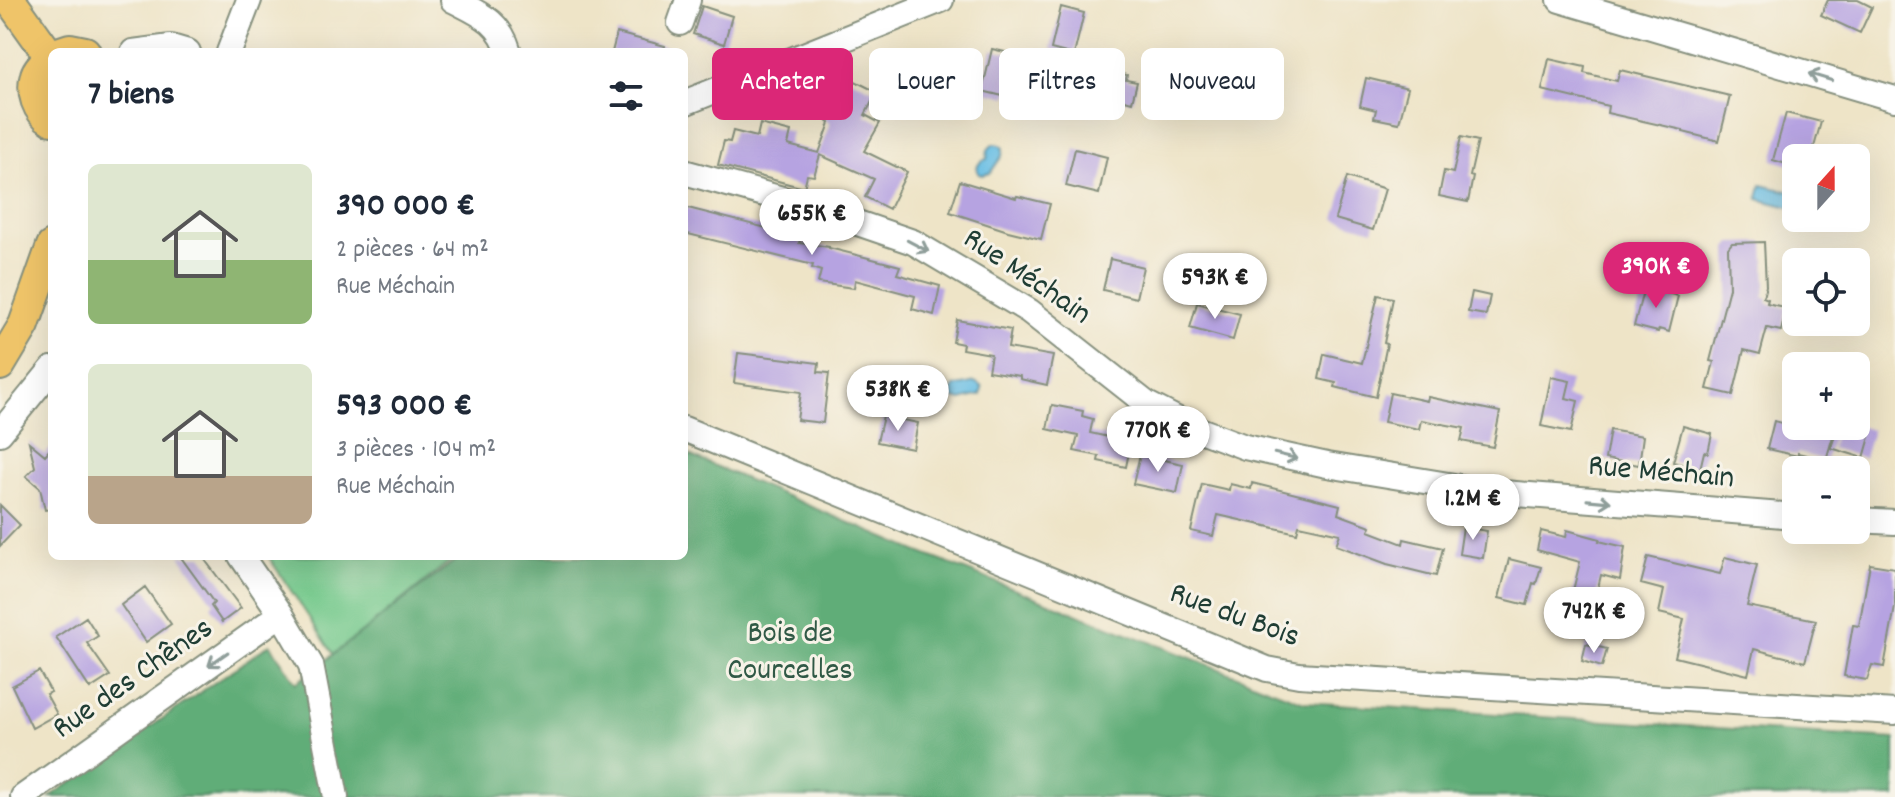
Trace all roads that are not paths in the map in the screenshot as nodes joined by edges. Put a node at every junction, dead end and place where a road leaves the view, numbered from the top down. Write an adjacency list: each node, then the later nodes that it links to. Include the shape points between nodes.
1 (10, 0): 7 (main road)
2 (249, 0): 8 (street)
3 (453, 0): 9 (street, via 492,21)
4 (941, 0): 6 (street)
5 (1560, 0): 11 (street, one-way to 5)
6 (893, 9): 12 (street)
7 (50, 48)
8 (231, 48)
9 (508, 48)
10 (48, 61): 13 (main road, via 36,73 34,95)
11 (1895, 99)
12 (688, 101)
13 (48, 118)
14 (688, 173): 20 (street, Rue Méchain, one-way to 20, via 913,242 1029,311 1147,404 1245,447 1491,492)
15 (48, 257): 16 (main road, via 24,325)
16 (0, 365)
17 (48, 374): 19 (street)
18 (688, 431): 25 (street, Rue du Bois, via 1267,669)
19 (0, 433)
20 (1782, 515)
21 (1870, 521): 22 (street)
22 (1895, 522)
23 (244, 560): 24 (street)
24 (281, 614): 26 (street, Rue des Chênes, one-way to 26); 27 (street, via 311,665)
25 (1895, 712)
26 (23, 797)
27 (336, 797)

